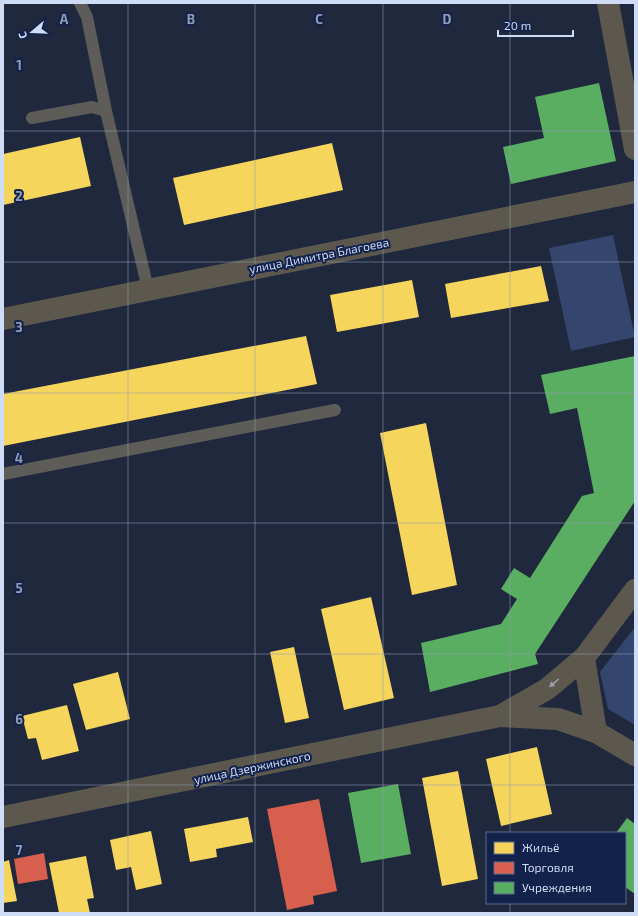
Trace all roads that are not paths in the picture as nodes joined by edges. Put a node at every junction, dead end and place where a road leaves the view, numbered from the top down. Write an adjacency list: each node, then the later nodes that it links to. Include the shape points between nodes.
1 (80, 3): 3 (lane, via 87,17)
2 (608, 3): 5 (street)
3 (106, 111): 4 (lane, via 92,107); 7 (lane)
4 (32, 118)
5 (635, 149)
6 (635, 192): 7 (street, улица Димитра Благоева)
7 (148, 289): 8 (street, улица Димитра Благоева)
8 (3, 319)
9 (335, 410): 10 (lane)
10 (3, 474)
11 (635, 590): 12 (street, улица Дзержинского)
12 (584, 658): 13 (street, улица Дзержинского, one-way to 13, via 547,689); 14 (street)
13 (500, 716): 14 (street, улица Дзержинского, via 558,719); 16 (street, улица Дзержинского)
14 (596, 732): 15 (street, улица Дзержинского)
15 (635, 755)
16 (3, 817)

